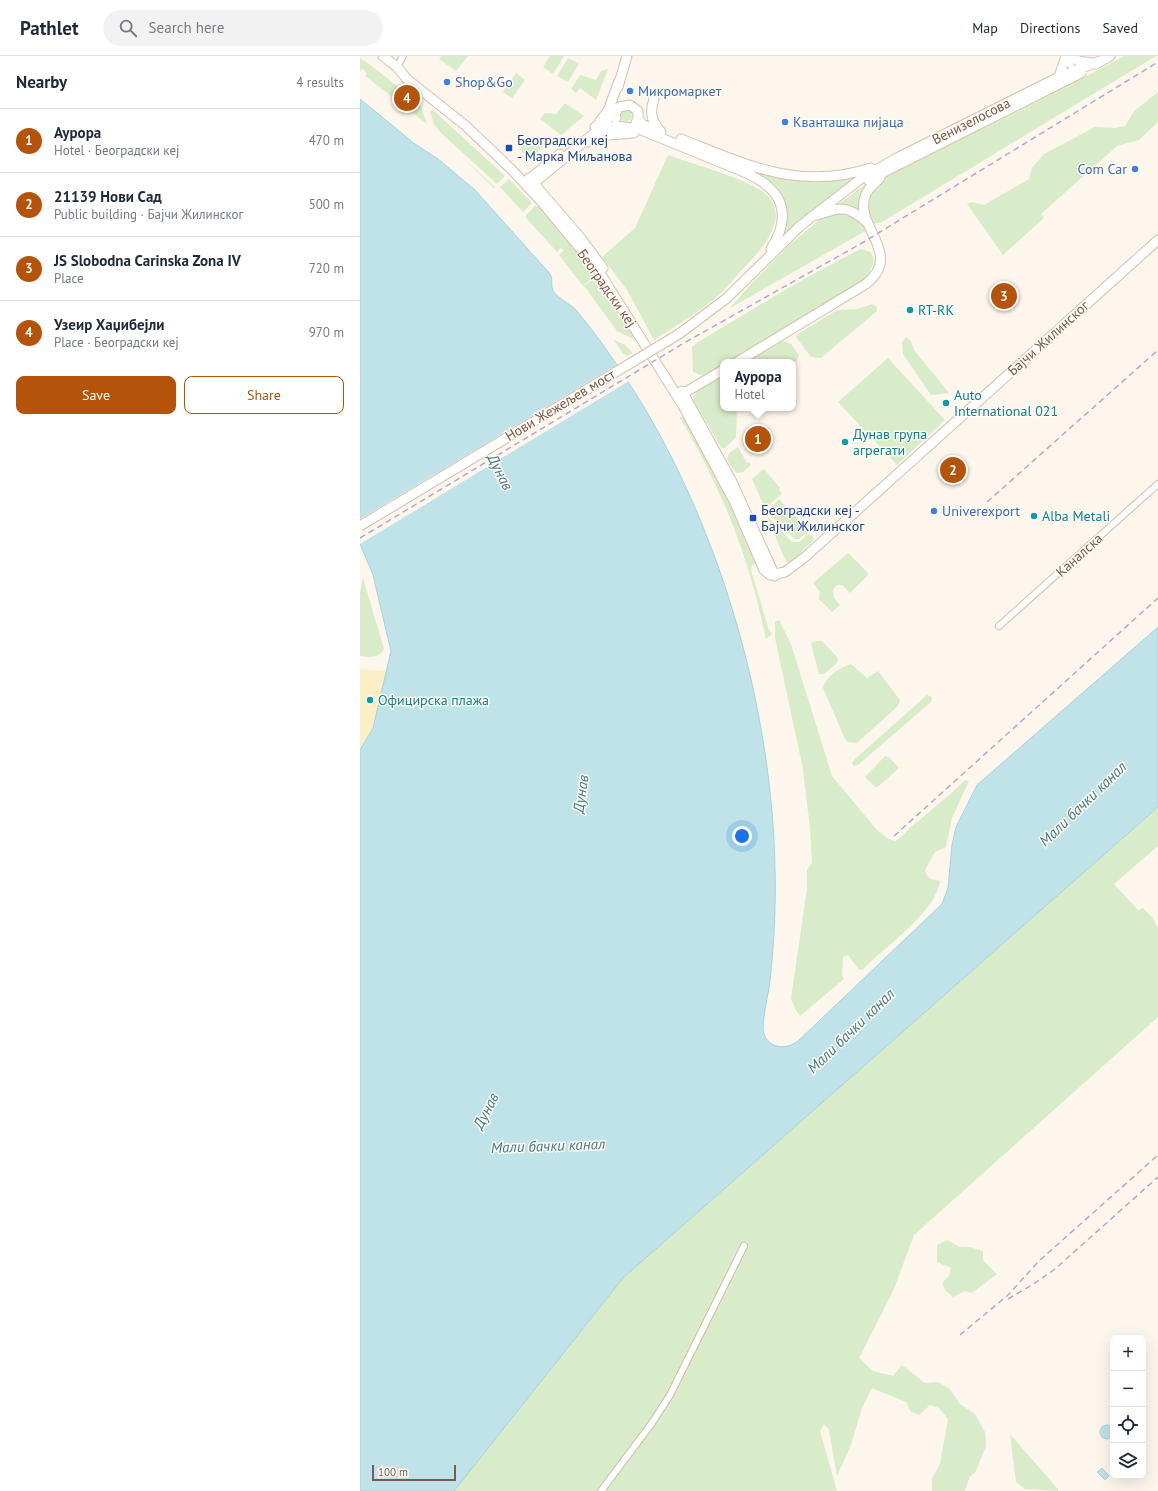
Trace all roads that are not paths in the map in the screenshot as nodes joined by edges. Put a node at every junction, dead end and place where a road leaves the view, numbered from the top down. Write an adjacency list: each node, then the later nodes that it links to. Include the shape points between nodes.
1 (383, 56): 8 (main road, Београдски кеј)
2 (403, 56): 8 (street)
3 (627, 56): 11 (main road)
4 (1066, 56): 9 (street); 10 (main road)
5 (1072, 56): 7 (main road, via 1078,61)
6 (1110, 56): 7 (main road, Венизелосова)
7 (1096, 62): 9 (main road, Венизелосова)
8 (397, 67): 22 (main road, Београдски кеј, via 407,79)
9 (1074, 74): 10 (main road, Венизелосова); 21 (main road, Венизелосова)
10 (1058, 77): 21 (main road, Венизелосова)
11 (619, 84): 13 (main road, via 623,100); 14 (main road); 17 (main road, via 608,111)
12 (654, 99): 18 (main road, via 651,109 653,121)
13 (627, 104): 14 (main road); 15 (main road, via 636,108)
14 (616, 112): 16 (main road, via 616,121); 17 (main road)
15 (638, 118): 16 (main road, via 636,124); 18 (main road, via 642,124)
16 (626, 127): 19 (main road); 20 (main road, via 612,126 600,130)
17 (590, 130): 22 (main road)
18 (661, 132): 21 (main road, via 744,164 785,176 823,178)
19 (670, 141): 20 (main road, via 626,133 600,137); 26 (main road, via 756,178 776,194 780,202 782,225)
20 (577, 148): 22 (main road)
21 (888, 167): 23 (main road, Венизелосова, via 848,190); 24 (main road, via 866,194 863,204)
22 (530, 182): 30 (main road, Београдски кеј, via 598,270)
23 (810, 218): 24 (main road, via 835,209 847,208); 26 (main road, Венизелосова)
24 (868, 222): 28 (main road, via 881,253 879,268 874,277)
25 (1158, 240): 33 (main road, Бајчи Жилинског, via 805,557 785,572)
26 (763, 262): 27 (main road, Венизелосова, via 723,301)
27 (679, 334): 32 (main road, Нови Жежељев мост, bridge)
28 (743, 359)
29 (720, 372): 30 (main road)
30 (681, 395): 33 (main road, Београдски кеј)
31 (1158, 484): 34 (street, Каналска)
32 (360, 526)
33 (770, 571)
34 (999, 626)
35 (744, 1246): 36 (street, via 670,1395)
36 (601, 1491)

